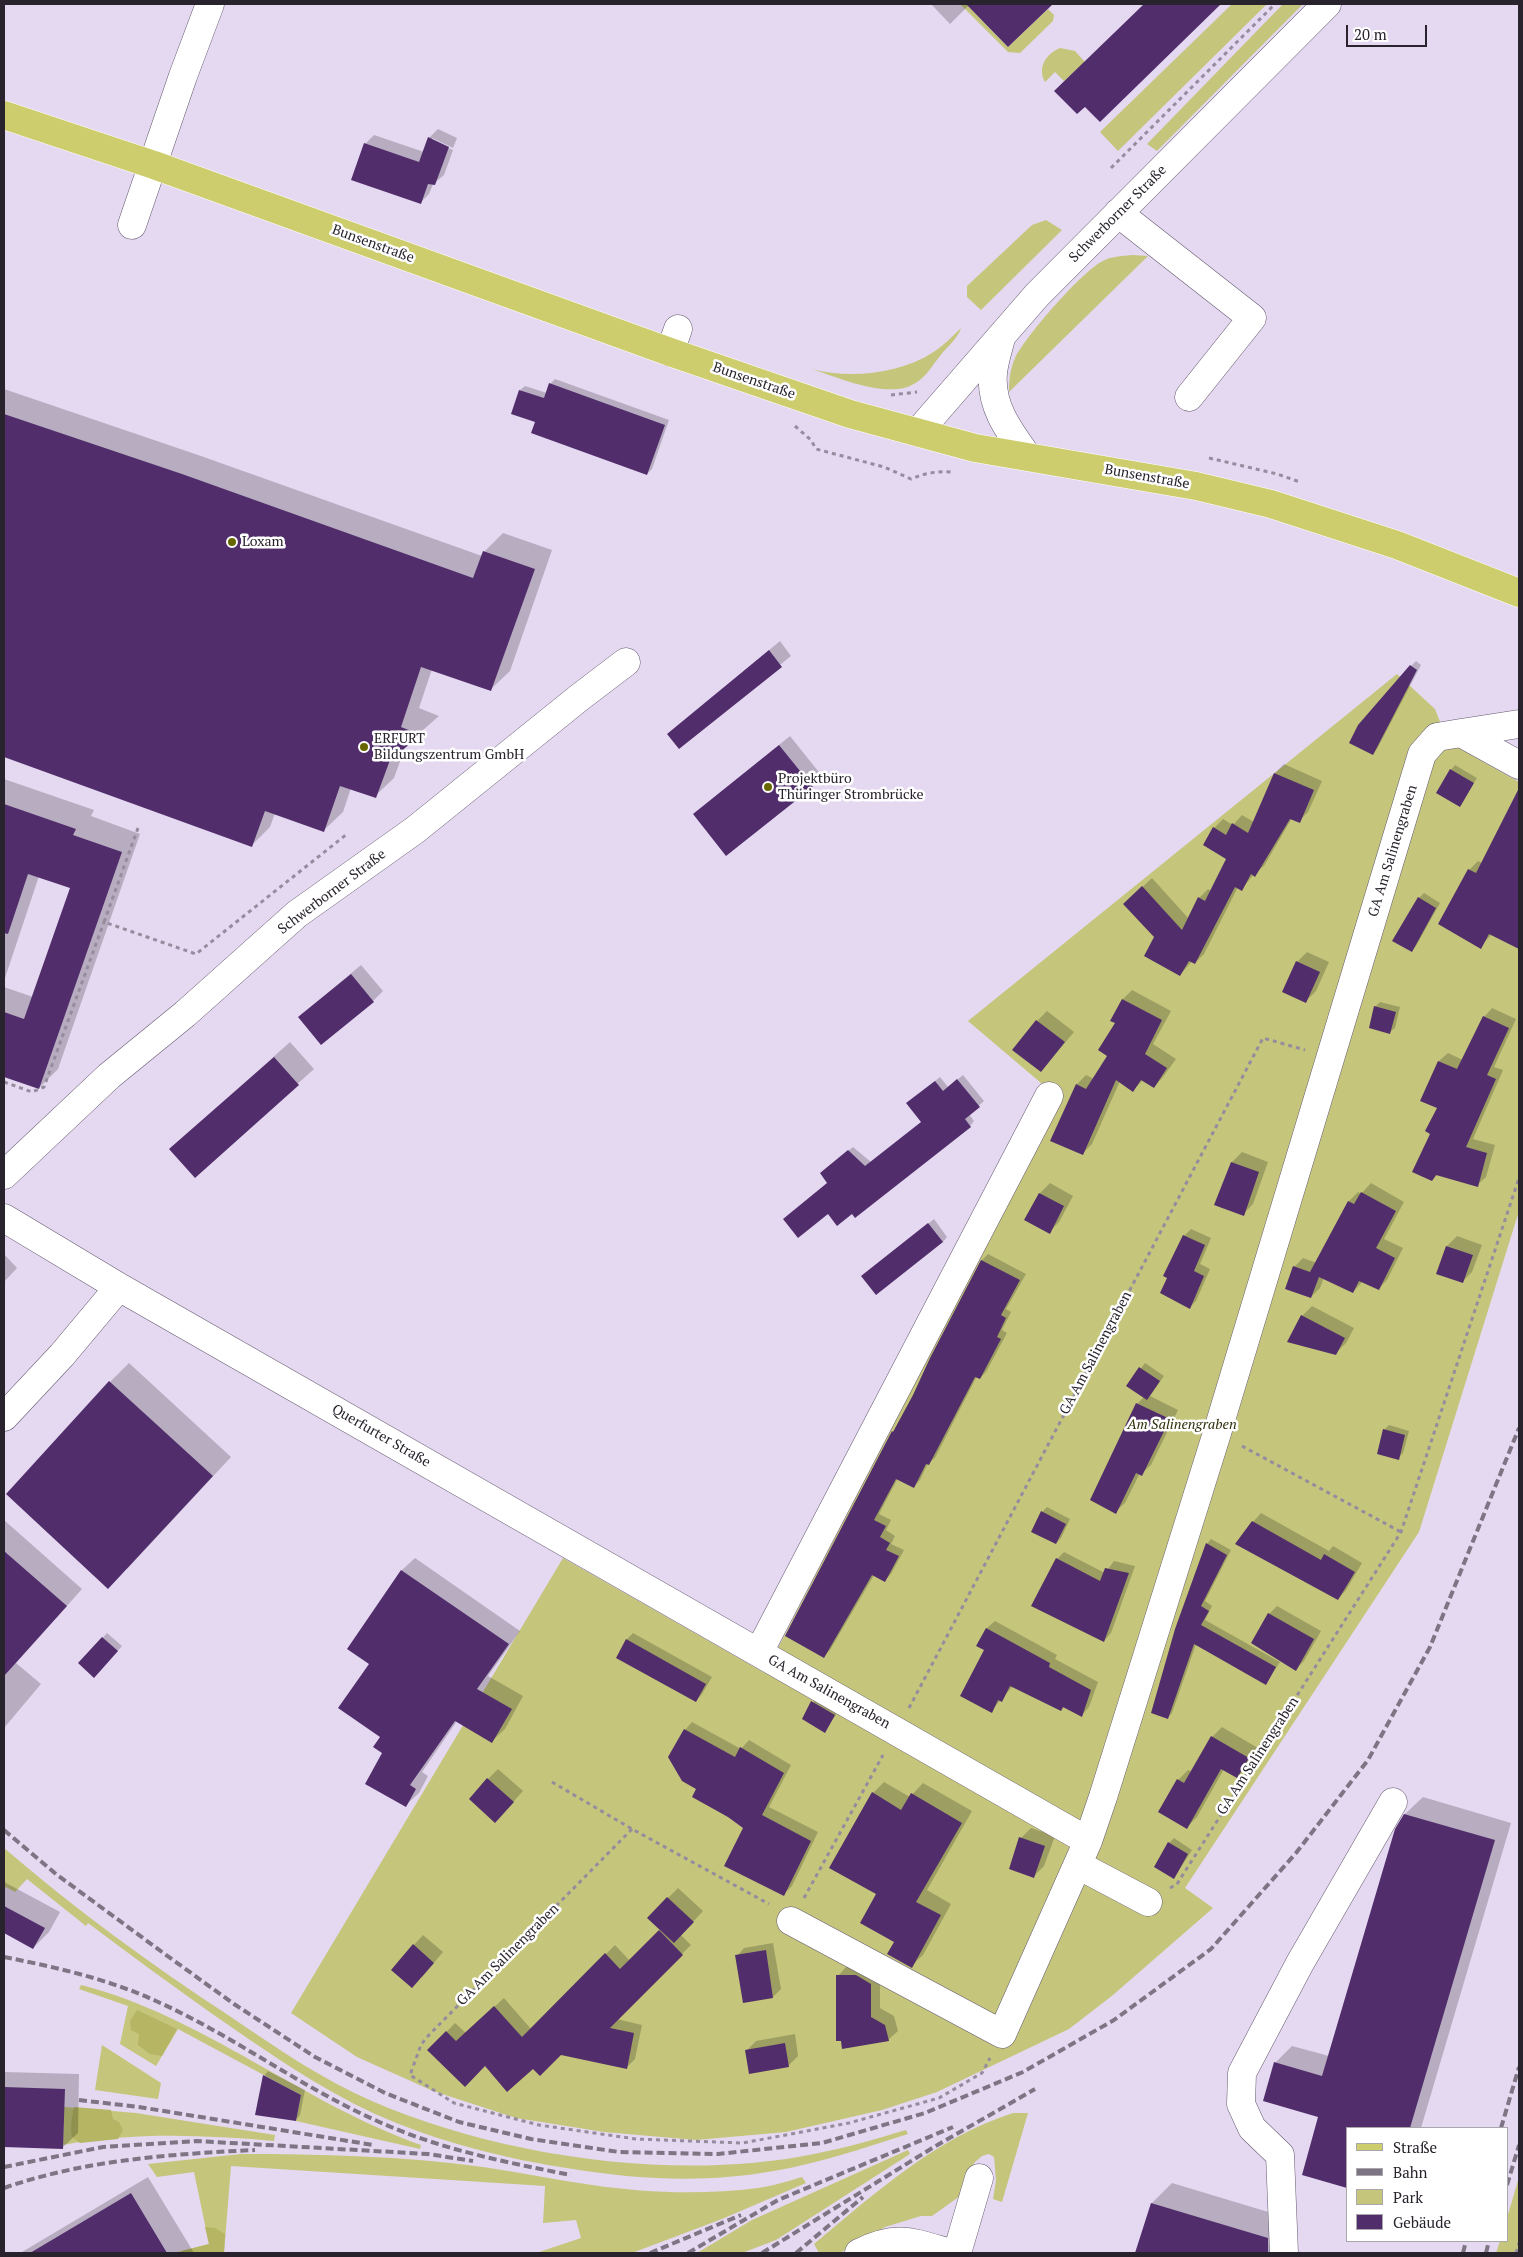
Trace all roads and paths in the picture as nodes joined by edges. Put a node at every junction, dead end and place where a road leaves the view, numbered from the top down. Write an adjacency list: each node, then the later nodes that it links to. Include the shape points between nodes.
1 (210, 4): 5 (street)
2 (1276, 4): 6 (path)
3 (1327, 4): 7 (street, Schwerborner Straße)
4 (4, 115): 5 (main road, Bunsenstraße)
5 (154, 165): 8 (street); 11 (main road, Bunsenstraße, via 674,340 850,414)
6 (1111, 168)
7 (1118, 213): 9 (street, Schwerborner Straße, via 1037,295); 10 (street, via 1252,318)
8 (132, 225)
9 (1001, 337): 11 (street, Schwerborner Straße); 12 (street, via 993,374 998,410)
10 (1189, 397)
11 (918, 432): 12 (main road, Bunsenstraße, via 975,448)
12 (1027, 456): 13 (main road, Bunsenstraße, via 1196,486 1271,504 1397,545)
13 (1519, 593)
14 (626, 662): 24 (street, Schwerborner Straße, via 415,830 298,914 109,1076)
15 (1519, 724): 16 (street, GA Am Salinengraben)
16 (1461, 733): 17 (street); 21 (street, GA Am Salinengraben, via 1437,736 1422,754)
17 (1519, 765)
18 (138, 828): 20 (path)
19 (347, 834): 20 (path, via 196,954)
20 (104, 922): 22 (path, via 44,1086 32,1092)
21 (1331, 1058): 29 (street, GA Am Salinengraben); 32 (path, GA Am Salinengraben, via 1263,1038)
22 (4, 1082)
23 (1049, 1096): 31 (street, GA Am Salinengraben)
24 (4, 1175)
25 (1519, 1178): 30 (path, GA Am Salinengraben)
26 (4, 1218): 27 (street, Querfurter Straße)
27 (119, 1287): 28 (street, via 62,1355); 31 (street, Querfurter Straße)
28 (4, 1416)
29 (1217, 1433): 30 (path); 36 (street, GA Am Salinengraben)
30 (1401, 1532): 37 (path, GA Am Salinengraben, via 1177,1884)
31 (758, 1652): 32 (street, GA Am Salinengraben)
32 (897, 1730): 36 (street, GA Am Salinengraben); 38 (path, GA Am Salinengraben)
33 (552, 1782): 35 (path)
34 (1394, 1802): 45 (street, via 1300,1963 1242,2072 1241,2104 1252,2128 1280,2155)
35 (632, 1829): 38 (path, via 777,1908); 39 (path, GA Am Salinengraben, via 426,2038 410,2075 454,2103 539,2125 617,2136 743,2144 849,2123 939,2098 982,2073)
36 (1083, 1853): 37 (street, GA Am Salinengraben); 39 (street, GA Am Salinengraben)
37 (1148, 1902)
38 (791, 1921): 39 (street)
39 (1002, 2034)
40 (979, 2178): 44 (street)
41 (1519, 2243): 46 (path)
42 (859, 2253): 43 (street, via 885,2243 903,2241)
43 (950, 2253)
44 (957, 2253)
45 (1284, 2253)
46 (1516, 2253)

